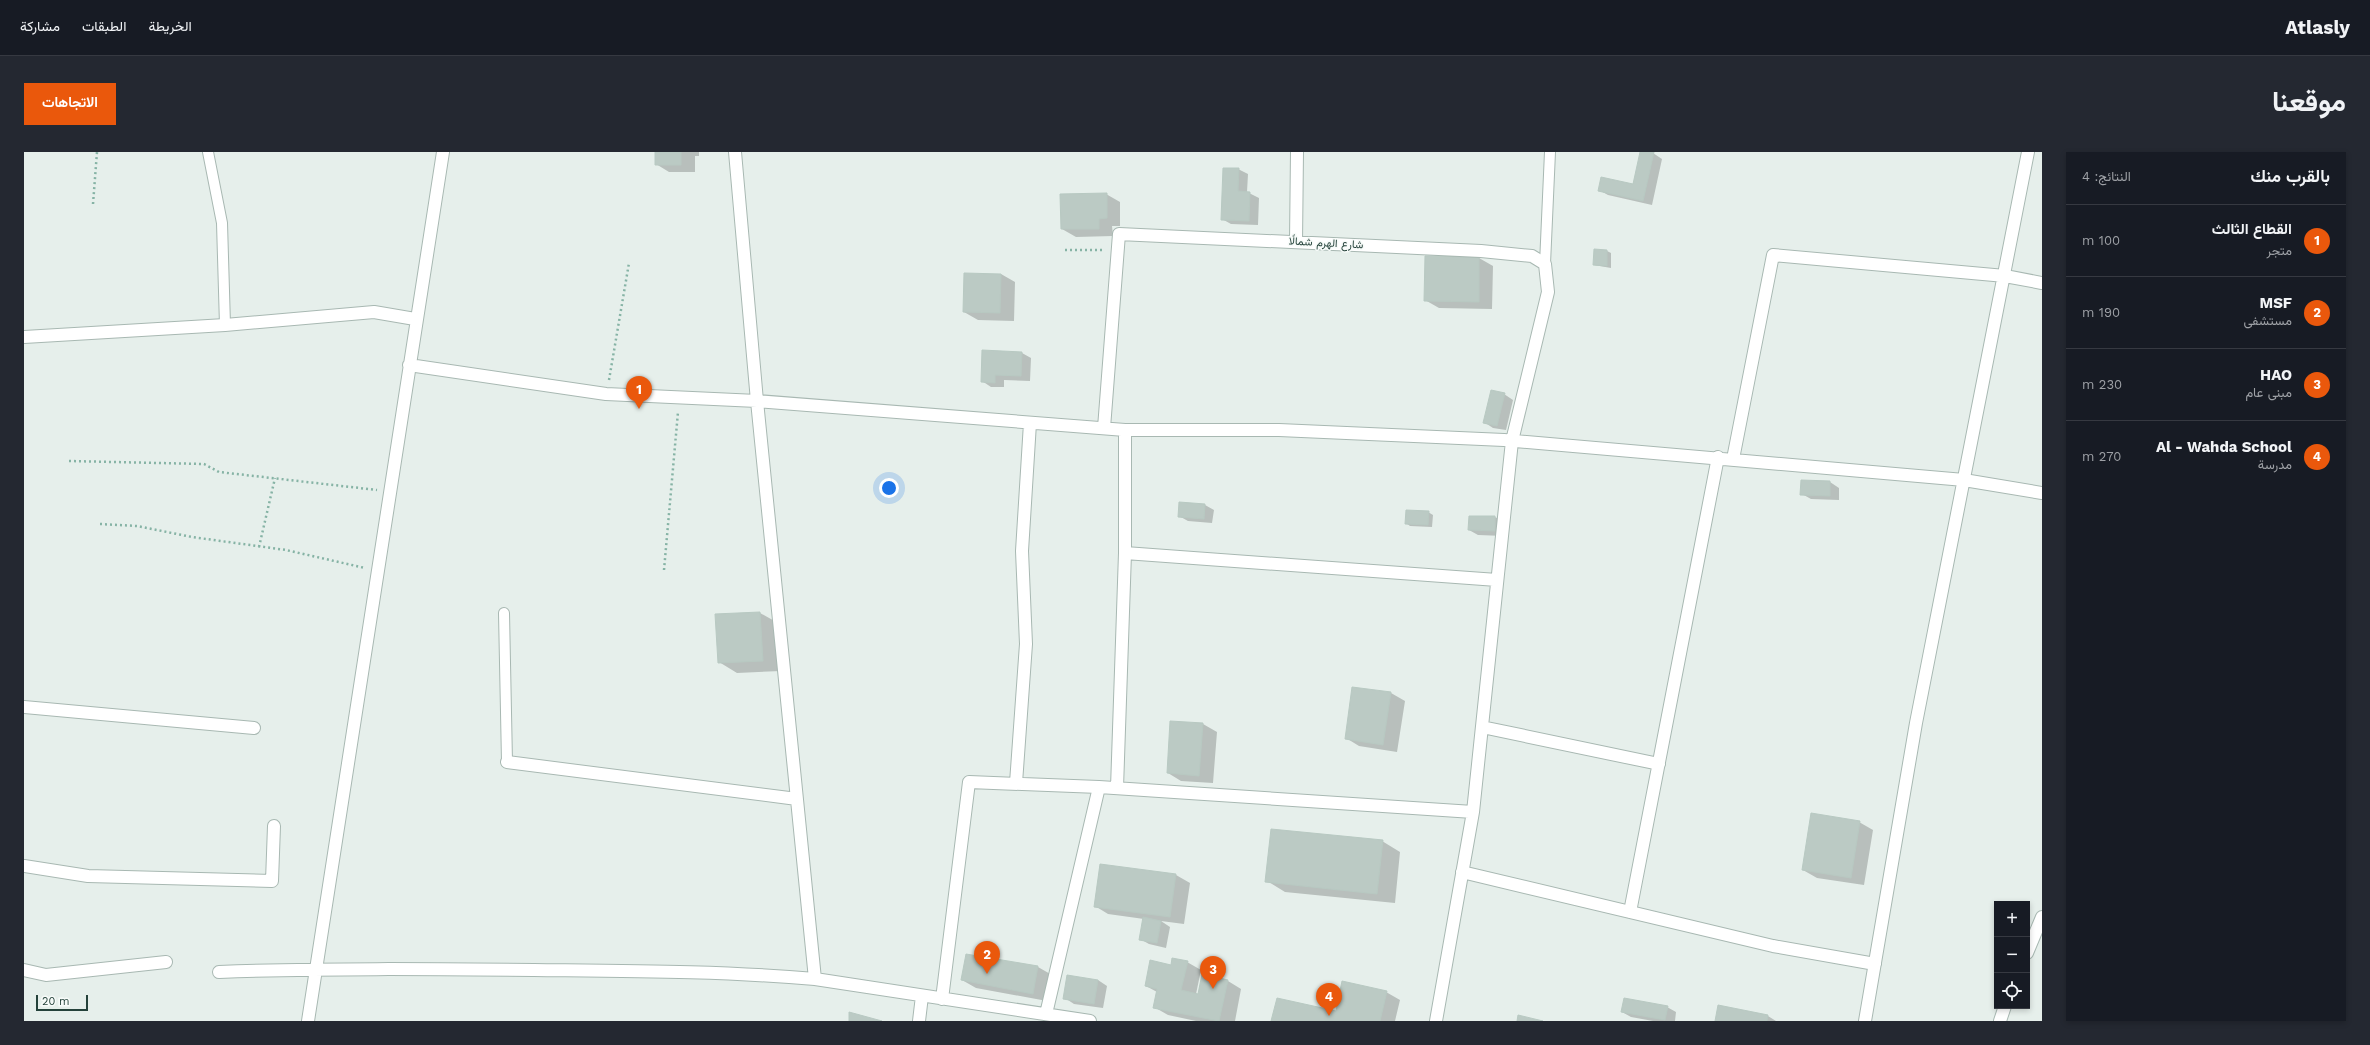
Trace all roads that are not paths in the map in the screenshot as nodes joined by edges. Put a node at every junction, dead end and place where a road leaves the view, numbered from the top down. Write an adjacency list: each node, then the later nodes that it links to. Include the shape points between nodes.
1 (208, 152): 12 (lane, via 222,223)
2 (442, 152): 11 (street)
3 (735, 152): 15 (street)
4 (1297, 152): 7 (street)
5 (1550, 152): 8 (lane)
6 (2028, 152): 9 (street)
7 (1296, 242): 8 (street, شارع الهرم شمالًا, via 1481,251 1532,256); 17 (street, شارع الهرم شمالًا, via 1119,234)
8 (1545, 264): 19 (street, via 1548,292)
9 (2005, 276): 10 (street); 21 (street, via 1773,255); 22 (street)
10 (2042, 283)
11 (415, 319): 12 (street, via 374,312); 14 (street)
12 (225, 325): 13 (street)
13 (24, 337)
14 (409, 365): 15 (street, via 606,394); 45 (street)
15 (757, 401): 16 (street); 35 (street)
16 (1030, 423): 17 (street); 32 (street, via 1022,550 1026,644)
17 (1104, 428): 18 (street)
18 (1125, 430): 19 (street, via 1279,430); 24 (street)
19 (1512, 441): 20 (street); 25 (street)
20 (1718, 457): 21 (street); 31 (street)
21 (1733, 459): 22 (street)
22 (1964, 480): 23 (street); 44 (street, via 1916,723)
23 (2042, 493)
24 (1125, 553): 25 (street); 34 (street)
25 (1498, 580): 28 (street)
26 (504, 613): 30 (lane)
27 (24, 707): 29 (street)
28 (1482, 726): 31 (street); 36 (street)
29 (254, 728)
30 (507, 762): 35 (street)
31 (1659, 764): 40 (street)
32 (1016, 784): 33 (street); 50 (street, via 970,782)
33 (1099, 787): 34 (street); 52 (street)
34 (1116, 788): 36 (street)
35 (797, 799): 48 (street)
36 (1473, 812): 39 (street)
37 (274, 826): 38 (street, via 272,881 88,876)
38 (24, 866)
39 (1462, 872): 40 (street); 56 (street)
40 (1630, 912): 44 (street, via 1773,946)
41 (2042, 917): 42 (street)
42 (2030, 946)
43 (166, 962): 46 (street, via 46,975)
44 (1875, 964): 57 (street)
45 (316, 968): 47 (street); 48 (street, via 653,971); 53 (street)
46 (24, 970)
47 (219, 972)
48 (815, 979): 49 (street)
49 (922, 996): 50 (street); 54 (street)
50 (942, 999): 52 (street)
51 (2004, 1009): 58 (street)
52 (1046, 1014): 55 (street)
53 (308, 1021)
54 (919, 1021)
55 (1090, 1021)
56 (1436, 1021)
57 (1865, 1021)
58 (2000, 1021)

